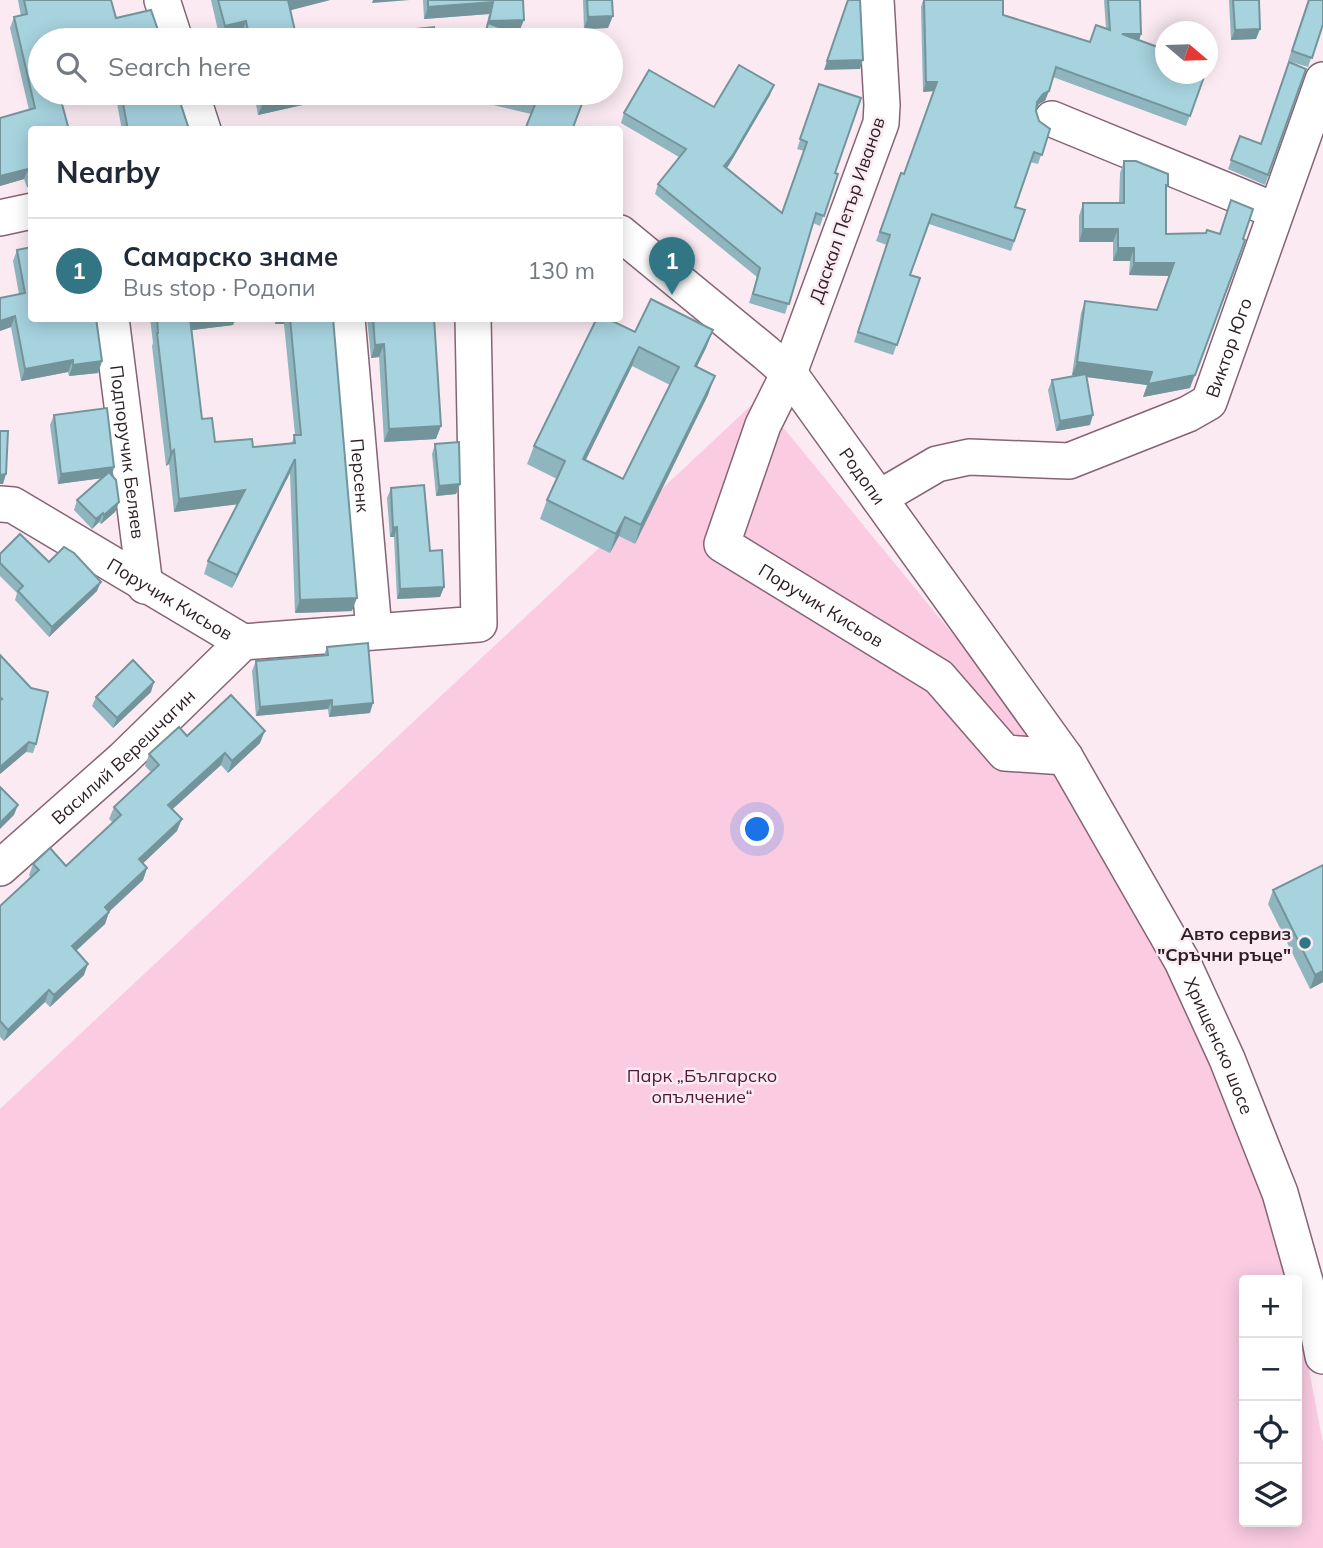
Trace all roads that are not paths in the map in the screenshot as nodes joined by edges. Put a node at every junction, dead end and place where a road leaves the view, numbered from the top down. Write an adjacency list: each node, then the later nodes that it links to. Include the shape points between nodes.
1 (162, 0): 3 (street)
2 (876, 0): 15 (street, Даскал Петър Иванов, via 881,123)
3 (171, 28)
4 (1323, 80): 8 (street, Виктор Юго)
5 (195, 105): 7 (street)
6 (1052, 119): 8 (street)
7 (202, 126)
8 (1276, 211): 16 (street, Виктор Юго, via 1209,402 1069,461 969,457 937,464)
9 (28, 212): 10 (street)
10 (0, 218)
11 (623, 235): 15 (street, Родопи)
12 (112, 322): 18 (street, Подпоручик Беляев)
13 (347, 322): 19 (street, Персенк)
14 (472, 322): 19 (street, Поручик Кисьов, via 479,624)
15 (789, 373): 16 (street, Родопи); 21 (street, Поручик Кисьов, via 763,425 722,544 939,677 1005,753)
16 (878, 498): 21 (street, Родопи)
17 (4, 508): 18 (street, Поручик Кисьов)
18 (145, 586): 20 (street, Поручик Кисьов)
19 (374, 631): 20 (street, Поручик Кисьов)
20 (243, 642): 22 (street, Василий Верешчагин, via 123,759)
21 (1065, 757): 23 (street, Хрищенско шосе, via 1182,961 1227,1059 1280,1193)
22 (0, 868)
23 (1323, 1356)

